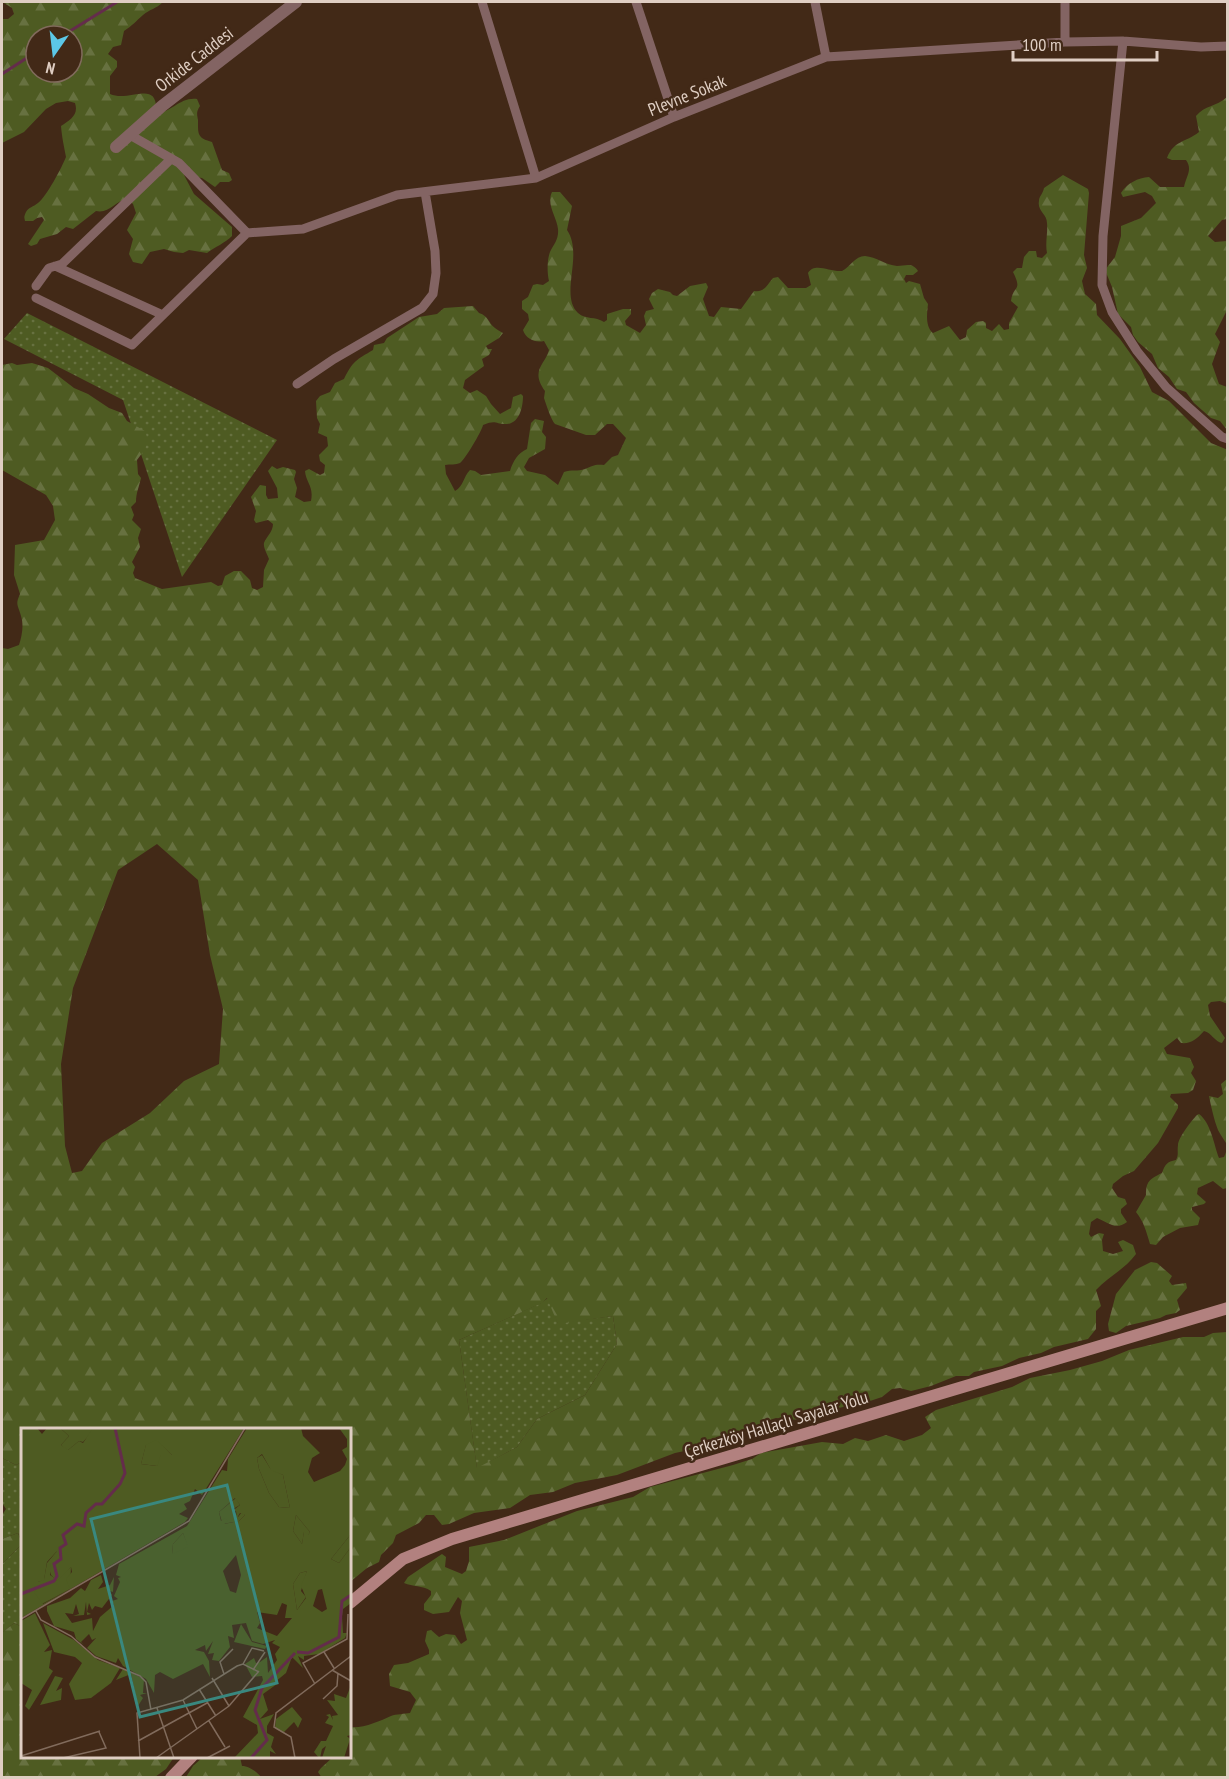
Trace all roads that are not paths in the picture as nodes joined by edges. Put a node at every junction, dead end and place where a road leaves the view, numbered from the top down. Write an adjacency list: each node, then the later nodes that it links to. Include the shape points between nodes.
1 (296, 2): 11 (street, Orkide Caddesi)
2 (482, 2): 14 (street)
3 (636, 2): 10 (street)
4 (815, 2): 9 (street)
5 (1065, 2): 7 (street)
6 (1123, 41): 7 (street, Plevne Sokak); 8 (street, Plevne Sokak); 22 (street, via 1103,236 1102,285 1112,312 1166,387)
7 (1065, 42): 9 (street, Plevne Sokak)
8 (1227, 46)
9 (826, 57): 10 (street, Plevne Sokak)
10 (674, 117): 14 (street, Plevne Sokak)
11 (130, 135): 12 (street, Orkide Caddesi); 13 (street)
12 (116, 147)
13 (171, 159): 16 (street); 17 (street, via 62,264)
14 (536, 178): 15 (street, Plevne Sokak)
15 (425, 192): 16 (street, Plevne Sokak, via 397,195 303,229); 21 (street, via 435,251 433,294 422,308)
16 (247, 233): 20 (street)
17 (55, 266): 18 (street); 20 (street)
18 (36, 286)
19 (36, 298): 20 (street, via 132,345)
20 (162, 315)
21 (297, 384)
22 (1227, 439)
23 (1227, 1308): 24 (main road, Çerkezköy Hallaçlı Sayalar Yolu, via 452,1539 403,1559)
24 (351, 1602)
25 (190, 1758): 26 (main road)
26 (171, 1778)

